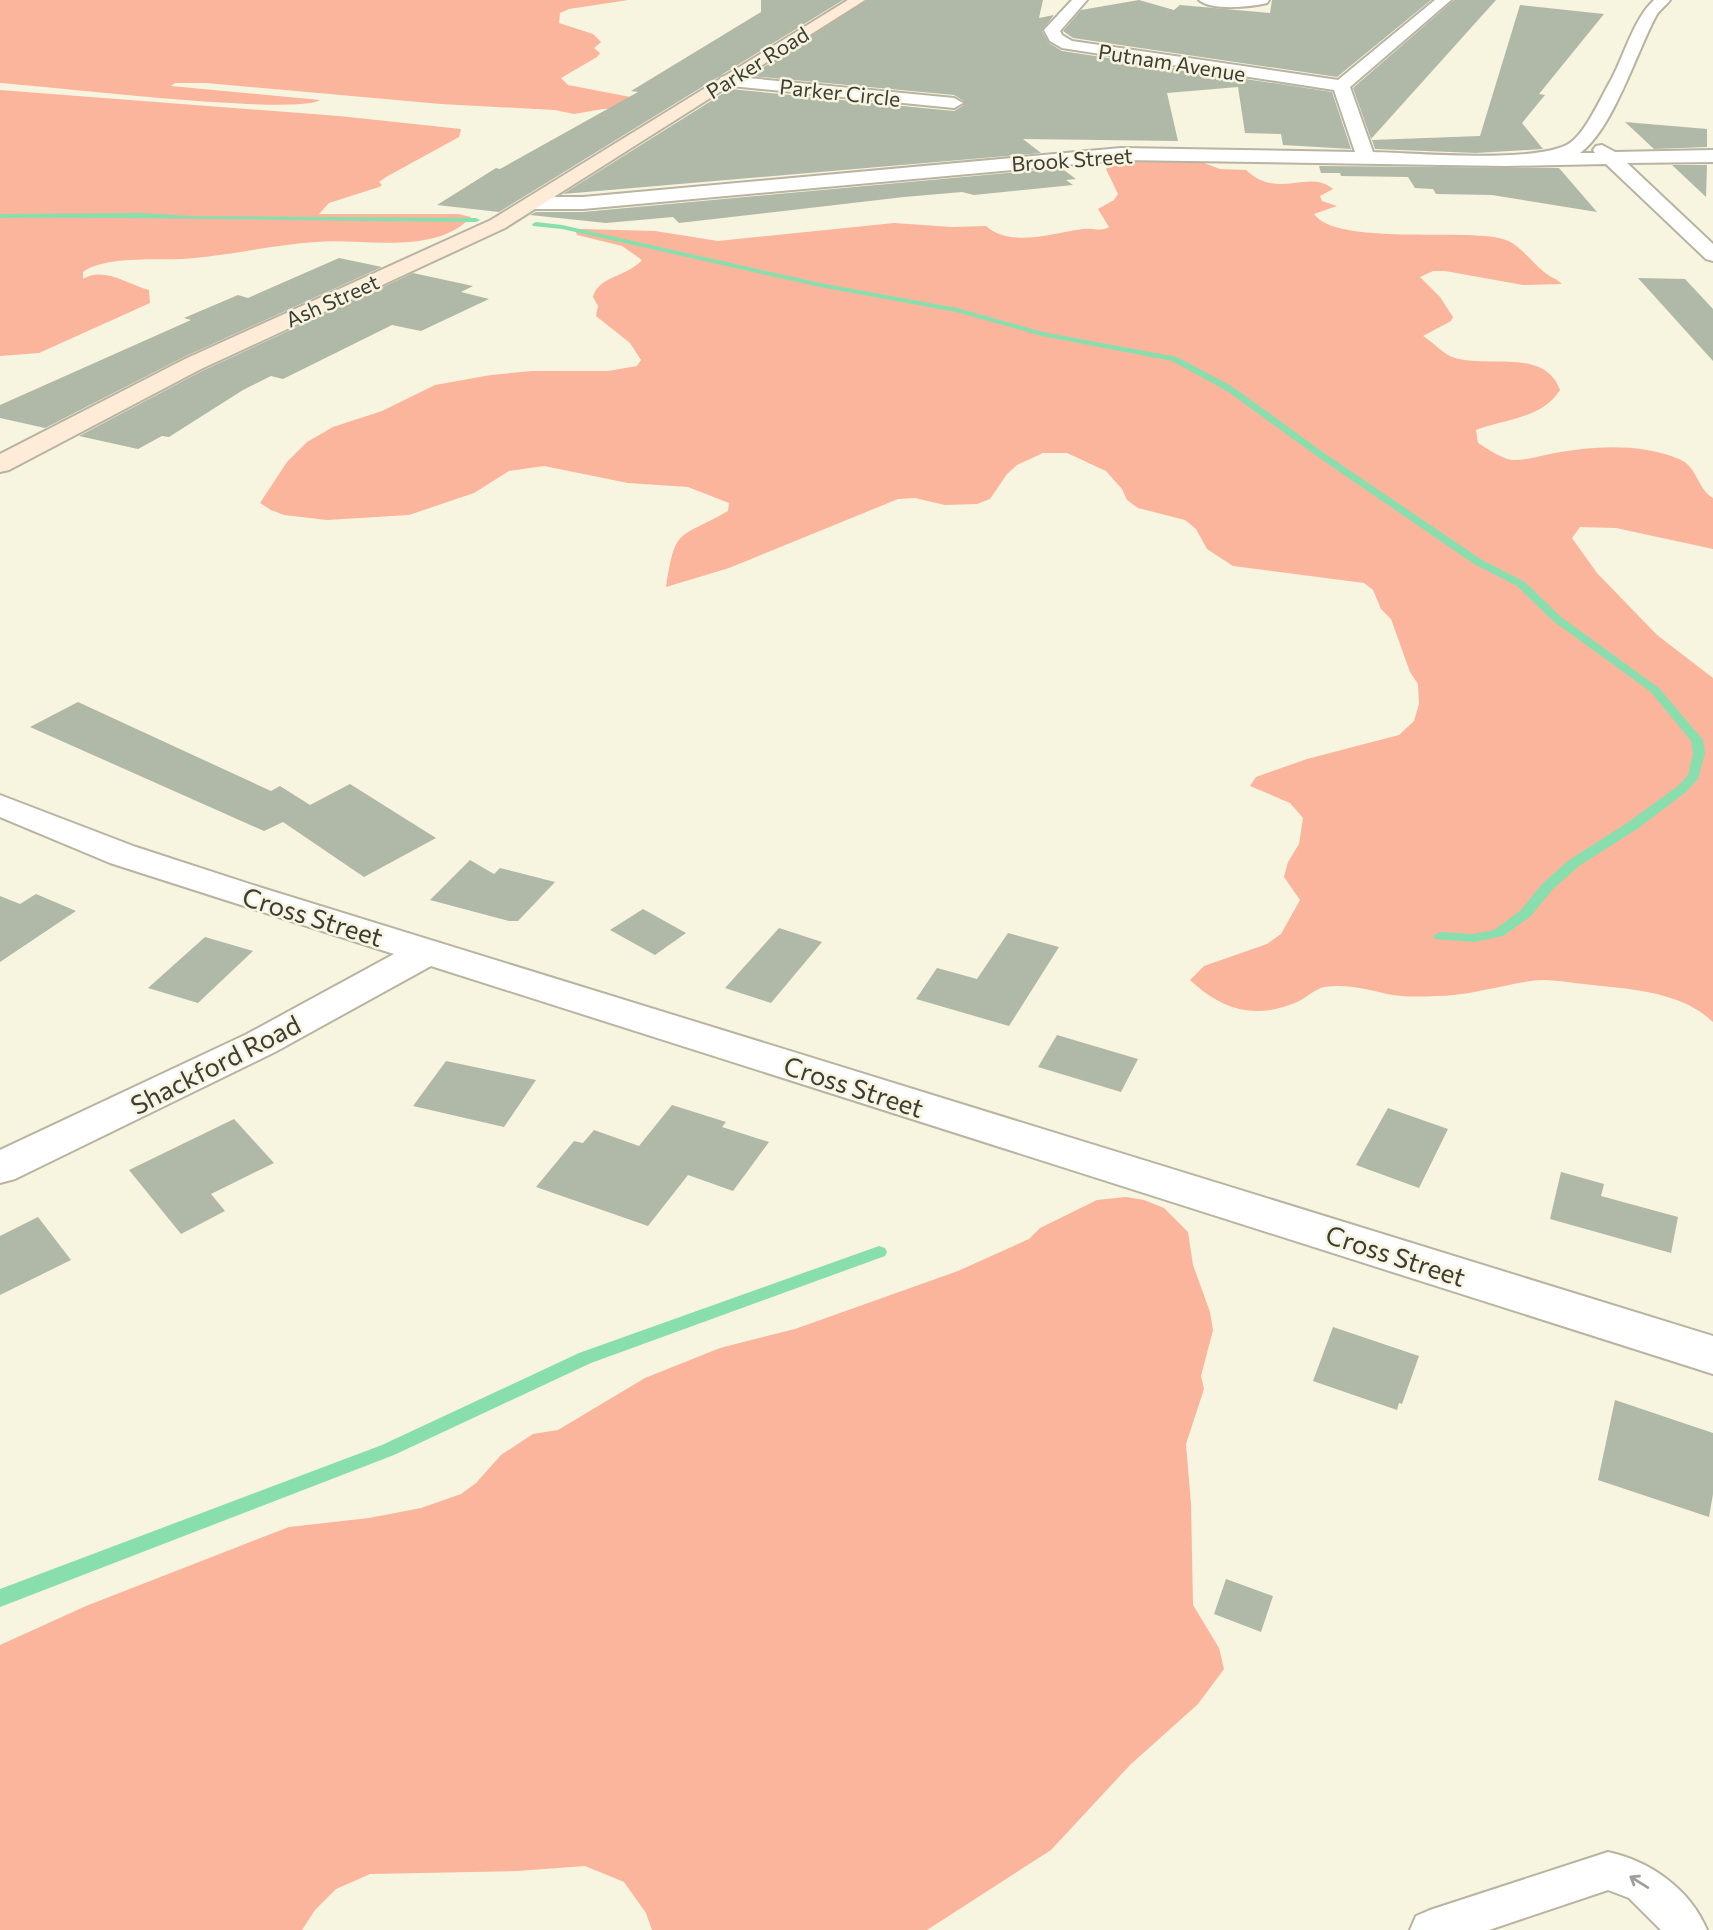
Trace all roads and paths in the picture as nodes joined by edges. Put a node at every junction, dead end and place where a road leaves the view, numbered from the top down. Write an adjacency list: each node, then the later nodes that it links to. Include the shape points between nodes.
1 (858, 0): 7 (street, Parker Road)
2 (1080, 0): 8 (street, Putnam Avenue, via 1052,30 1055,38 1068,45)
3 (1206, 0): 4 (street)
4 (1262, 0)
5 (1444, 0): 8 (street)
6 (1663, 0): 11 (street, via 1651,10)
7 (727, 81): 9 (street, Parker Circle); 10 (street, Parker Road)
8 (1341, 86): 13 (street)
9 (954, 103)
10 (657, 126): 16 (street, Ash Street)
11 (1589, 135): 14 (street); 15 (street, via 1566,151)
12 (1713, 156): 14 (street, Brook Street)
13 (1366, 158): 15 (street, Brook Street); 16 (street, Brook Street, via 1121,154 588,203)
14 (1611, 159): 15 (street, Brook Street); 17 (street)
15 (1506, 160)
16 (534, 203): 18 (street, Ash Street, via 446,249 163,378)
17 (1713, 255)
18 (0, 464)
19 (0, 805): 20 (street, Cross Street, via 123,855)
20 (427, 952): 21 (street, Shackford Road, via 261,1043); 22 (street, Cross Street)
21 (0, 1168)
22 (1713, 1355)
23 (1430, 1930): 24 (lane, one-way to 23, via 1647,1886 1608,1871)
24 (1687, 1930)

